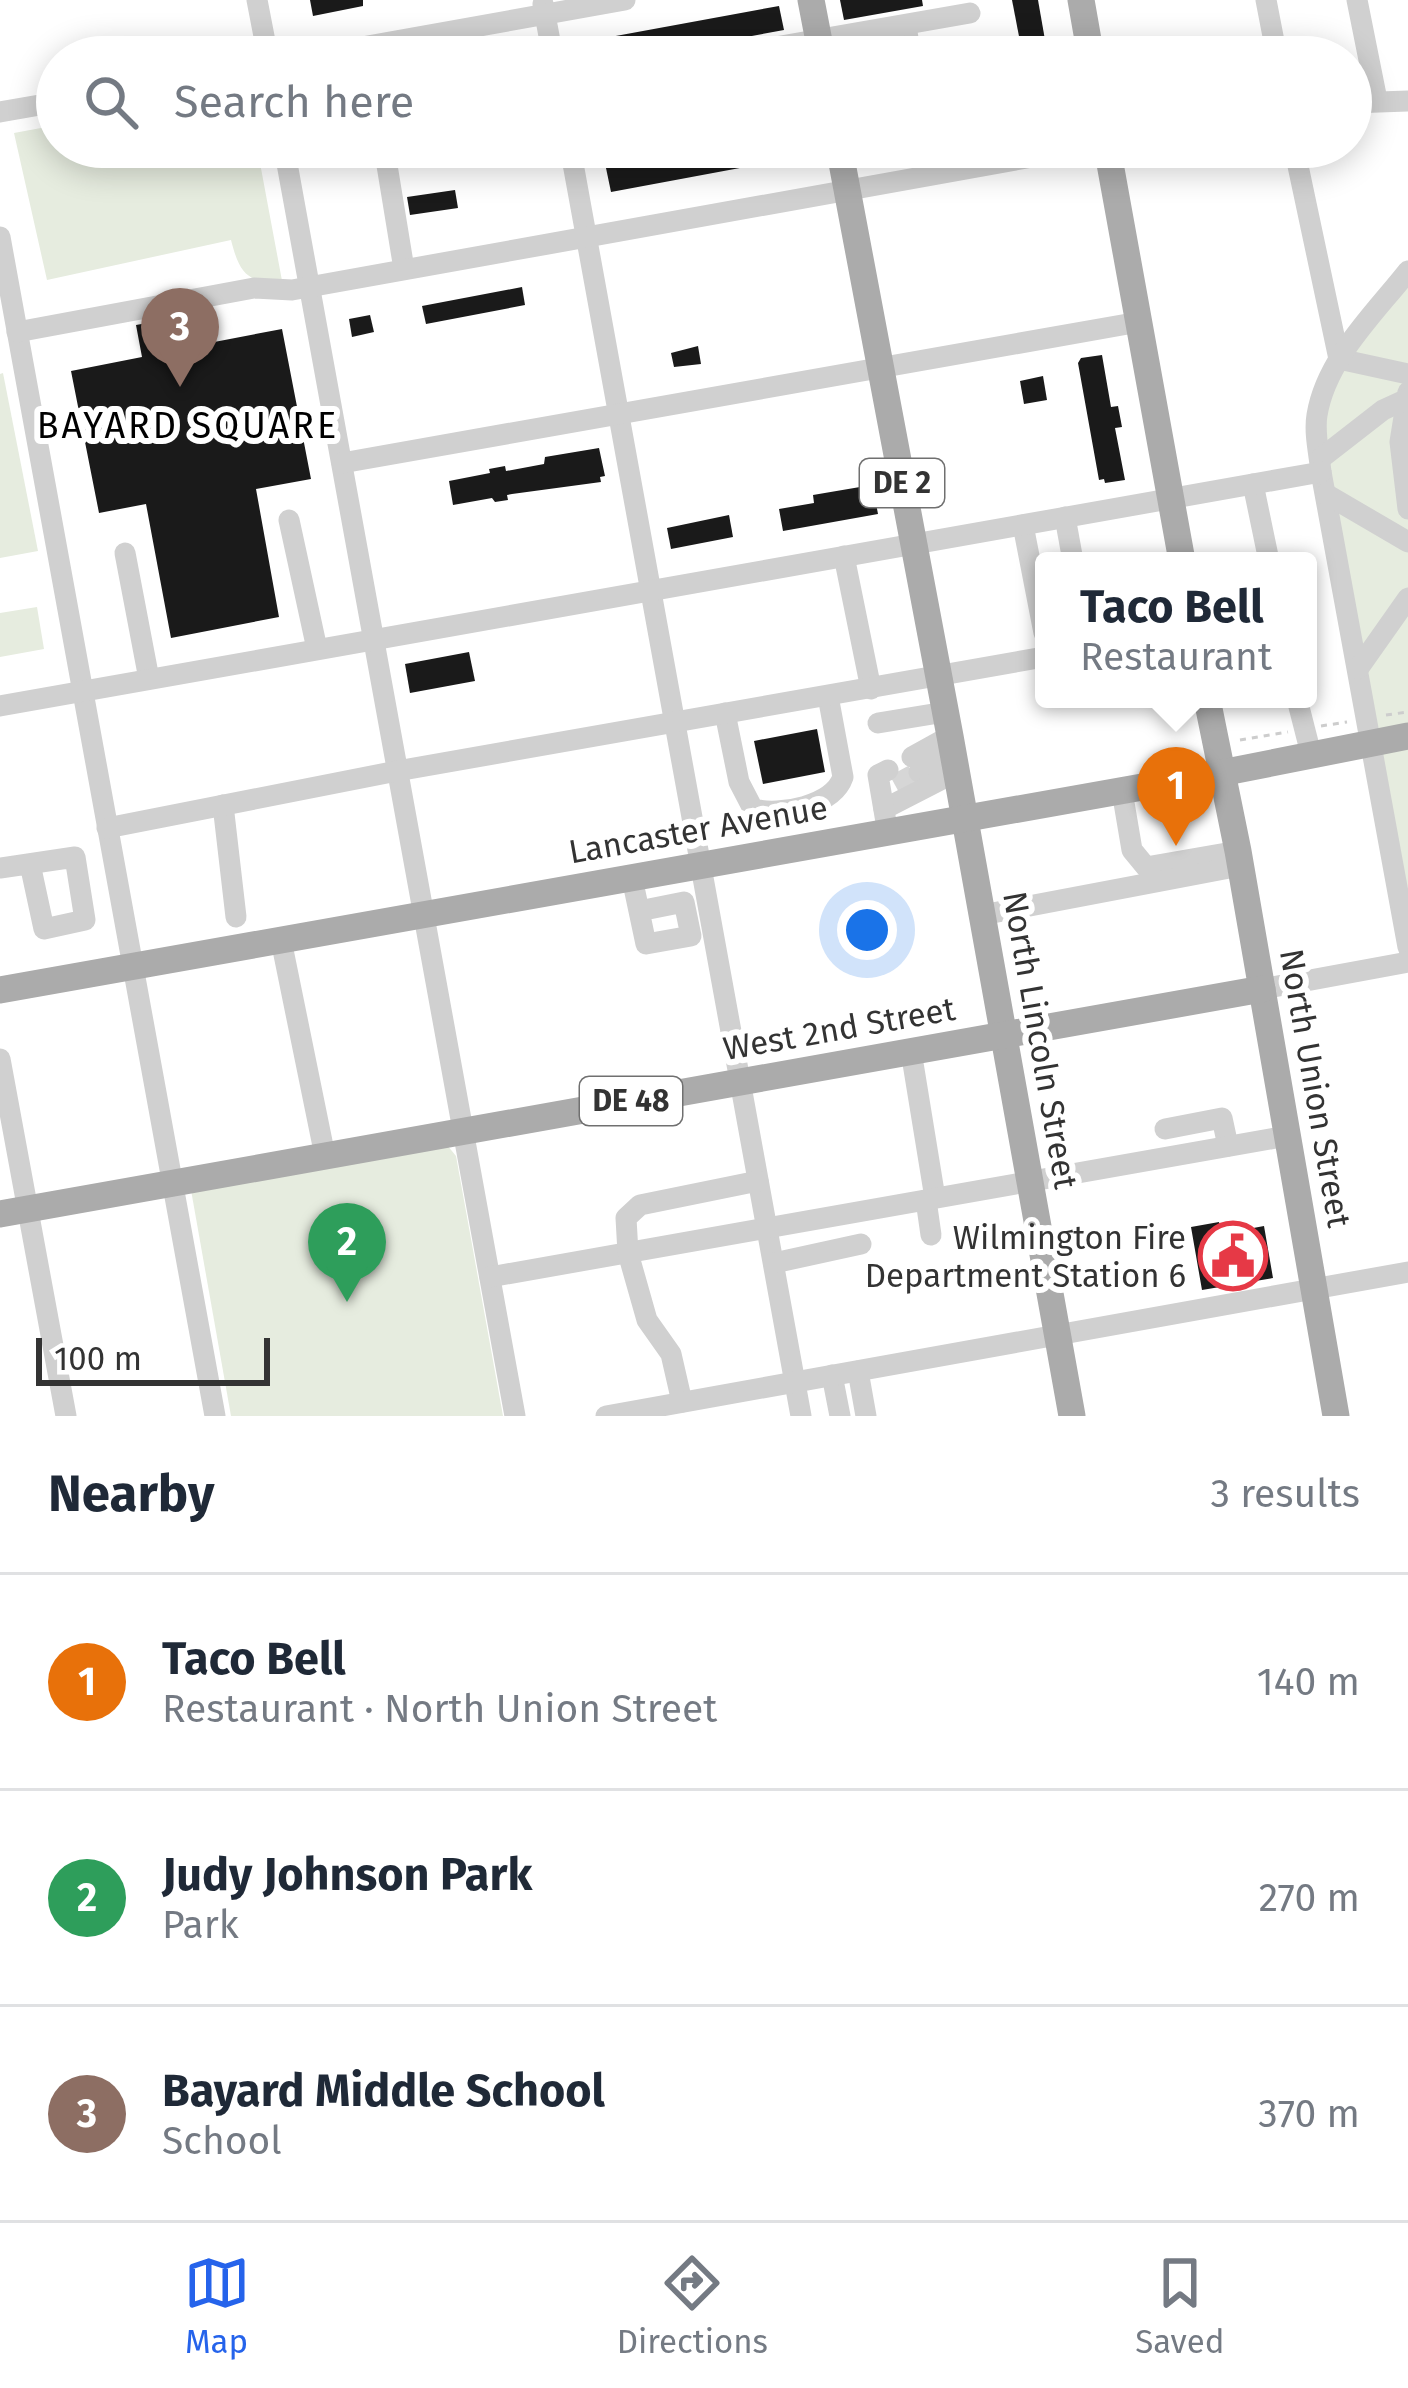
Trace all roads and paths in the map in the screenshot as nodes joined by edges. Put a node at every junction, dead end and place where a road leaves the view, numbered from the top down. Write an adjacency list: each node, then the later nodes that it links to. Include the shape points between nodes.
1 (257, 0): 10 (street)
2 (625, 0): 7 (street)
3 (811, 0): 12 (main road)
4 (1081, 0): 15 (main road)
5 (1266, 0): 16 (street)
6 (1357, 0): 17 (street)
7 (544, 7): 11 (street)
8 (970, 14): 9 (street)
9 (905, 26): 13 (street); 14 (street)
10 (264, 36)
11 (430, 36)
12 (818, 36)
13 (866, 36)
14 (907, 36)
15 (1087, 36)
16 (1273, 36)
17 (1364, 36)
18 (1372, 75): 19 (street)
19 (1377, 100): 20 (street); 21 (street)
20 (1372, 101)
21 (1408, 101)
22 (36, 105): 23 (street)
23 (0, 112)
24 (288, 168): 36 (street)
25 (387, 168): 34 (street)
26 (574, 168): 33 (street)
27 (842, 168): 31 (main road, DE 2)
28 (970, 168): 31 (street)
29 (1111, 168): 37 (main road)
30 (1298, 168): 39 (street)
31 (847, 190): 33 (street); 40 (main road, DE 2)
32 (0, 236): 38 (street)
33 (586, 236): 34 (street); 43 (street)
34 (404, 269): 36 (street)
35 (1408, 271): 39 (street)
36 (309, 286): 38 (street, via 254,288); 44 (street)
37 (1139, 322): 40 (street); 47 (main road)
38 (12, 337): 69 (street)
39 (1339, 359): 41 (street); 45 (street, via 1318,412)
40 (880, 368): 43 (street); 53 (main road, DE 2)
41 (1408, 374)
42 (1407, 396): 45 (street, via 1383,410); 48 (street, via 1400,442)
43 (619, 414): 44 (street); 60 (street)
44 (342, 463): 62 (street)
45 (1322, 475): 46 (street); 52 (street); 65 (street)
46 (1253, 484): 47 (street); 56 (street)
47 (1171, 498): 49 (street); 55 (main road)
48 (1408, 509)
49 (1065, 517): 51 (street); 54 (street)
50 (289, 520): 63 (street)
51 (1023, 525): 53 (street); 59 (street)
52 (1408, 542)
53 (913, 544): 58 (street); 66 (main road, DE 2)
54 (1071, 552)
55 (1180, 552)
56 (1267, 552)
57 (125, 553): 67 (street)
58 (844, 556): 60 (street); 68 (street)
59 (1035, 587)
60 (651, 591): 62 (street); 75 (street)
61 (1408, 598): 65 (street)
62 (374, 640): 63 (street); 81 (street)
63 (317, 650): 67 (street)
64 (1035, 660): 66 (street)
65 (1358, 669): 78 (street)
66 (938, 678): 68 (street); 79 (main road, DE 2)
67 (149, 679): 69 (street)
68 (871, 688): 70 (street)
69 (82, 691): 71 (street); 90 (street)
70 (828, 696): 74 (street); 87 (street, via 843,777 833,795)
71 (0, 706)
72 (1209, 708): 83 (main road, North Union Street)
73 (1299, 708): 80 (street)
74 (724, 713): 75 (street); 87 (street, via 747,803 763,812)
75 (675, 721): 81 (street); 94 (street)
76 (878, 723): 79 (street)
77 (1408, 736): 78 (main road, Lancaster Avenue)
78 (1372, 743): 80 (main road, Lancaster Avenue); 102 (street)
79 (951, 744): 82 (street); 82 (street); 88 (main road, DE 2)
80 (1311, 754): 83 (main road, Lancaster Avenue)
81 (398, 771): 86 (street); 98 (street)
82 (918, 773): 85 (street); 89 (street)
83 (1221, 773): 84 (main road, Lancaster Avenue); 92 (main road, North Union Street)
84 (1122, 790): 88 (main road, Lancaster Avenue); 92 (street, via 1132,850 1146,867)
85 (887, 798): 89 (main road, Lancaster Avenue); 91 (main road, Lancaster Avenue)
86 (223, 805): 90 (street); 100 (street)
87 (800, 805): 91 (street)
88 (965, 818): 89 (main road, Lancaster Avenue); 99 (main road, North Lincoln Street / DE 2)
89 (926, 825)
90 (107, 828): 104 (street)
91 (807, 847): 94 (main road, Lancaster Avenue)
92 (1239, 859): 99 (street); 105 (main road, North Union Street)
93 (30, 864): 95 (street)
94 (701, 865): 96 (main road, Lancaster Avenue); 110 (street)
95 (0, 868)
96 (632, 878): 97 (street); 98 (main road, Lancaster Avenue)
97 (639, 911)
98 (424, 915): 101 (main road, Lancaster Avenue); 111 (street)
99 (982, 915): 107 (main road, North Lincoln Street / DE 2)
100 (236, 916)
101 (281, 940): 104 (main road, Lancaster Avenue); 113 (street)
102 (1408, 947)
103 (1408, 962): 105 (street, West 2nd Street)
104 (133, 966): 106 (main road, Lancaster Avenue); 116 (street)
105 (1262, 989): 107 (main road, West 2nd Street / DE 48); 112 (main road, North Union Street)
106 (0, 990)
107 (1004, 1035): 108 (main road, West 2nd Street / DE 48); 115 (main road, North Lincoln Street / DE 2)
108 (910, 1052): 110 (main road, West 2nd Street / DE 48); 117 (street)
109 (0, 1059): 118 (street)
110 (741, 1082): 111 (main road, West 2nd Street / DE 48); 114 (street)
111 (463, 1132): 113 (main road, West 2nd Street / DE 48); 125 (street)
112 (1287, 1136): 115 (street, via 1228,1146 1162,1144); 126 (main road, North Union Street)
113 (325, 1156): 116 (main road, West 2nd Street / DE 48)
114 (758, 1180): 119 (street); 122 (street, via 640,1204 626,1218)
115 (1030, 1181): 117 (street); 127 (main road, North Lincoln Street / DE 2)
116 (172, 1183): 118 (main road, West 2nd Street / DE 48); 133 (street)
117 (931, 1199): 119 (street); 120 (street)
118 (14, 1212): 132 (street)
119 (767, 1228): 122 (street); 123 (street)
120 (931, 1235)
121 (861, 1244): 123 (street)
122 (628, 1253): 125 (street); 131 (street, via 646,1320 671,1354)
123 (774, 1263): 130 (street)
124 (1408, 1272): 126 (street)
125 (490, 1277): 134 (street)
126 (1314, 1289): 127 (street); 140 (main road, North Union Street)
127 (1058, 1335): 128 (street); 139 (main road, North Lincoln Street / DE 2)
128 (858, 1371): 129 (street); 138 (street)
129 (832, 1376): 130 (street); 137 (street)
130 (795, 1382): 131 (street); 136 (street)
131 (682, 1402): 135 (street)
132 (66, 1416)
133 (215, 1416)
134 (515, 1416)
135 (606, 1416)
136 (801, 1416)
137 (840, 1416)
138 (866, 1416)
139 (1072, 1416)
140 (1336, 1416)

